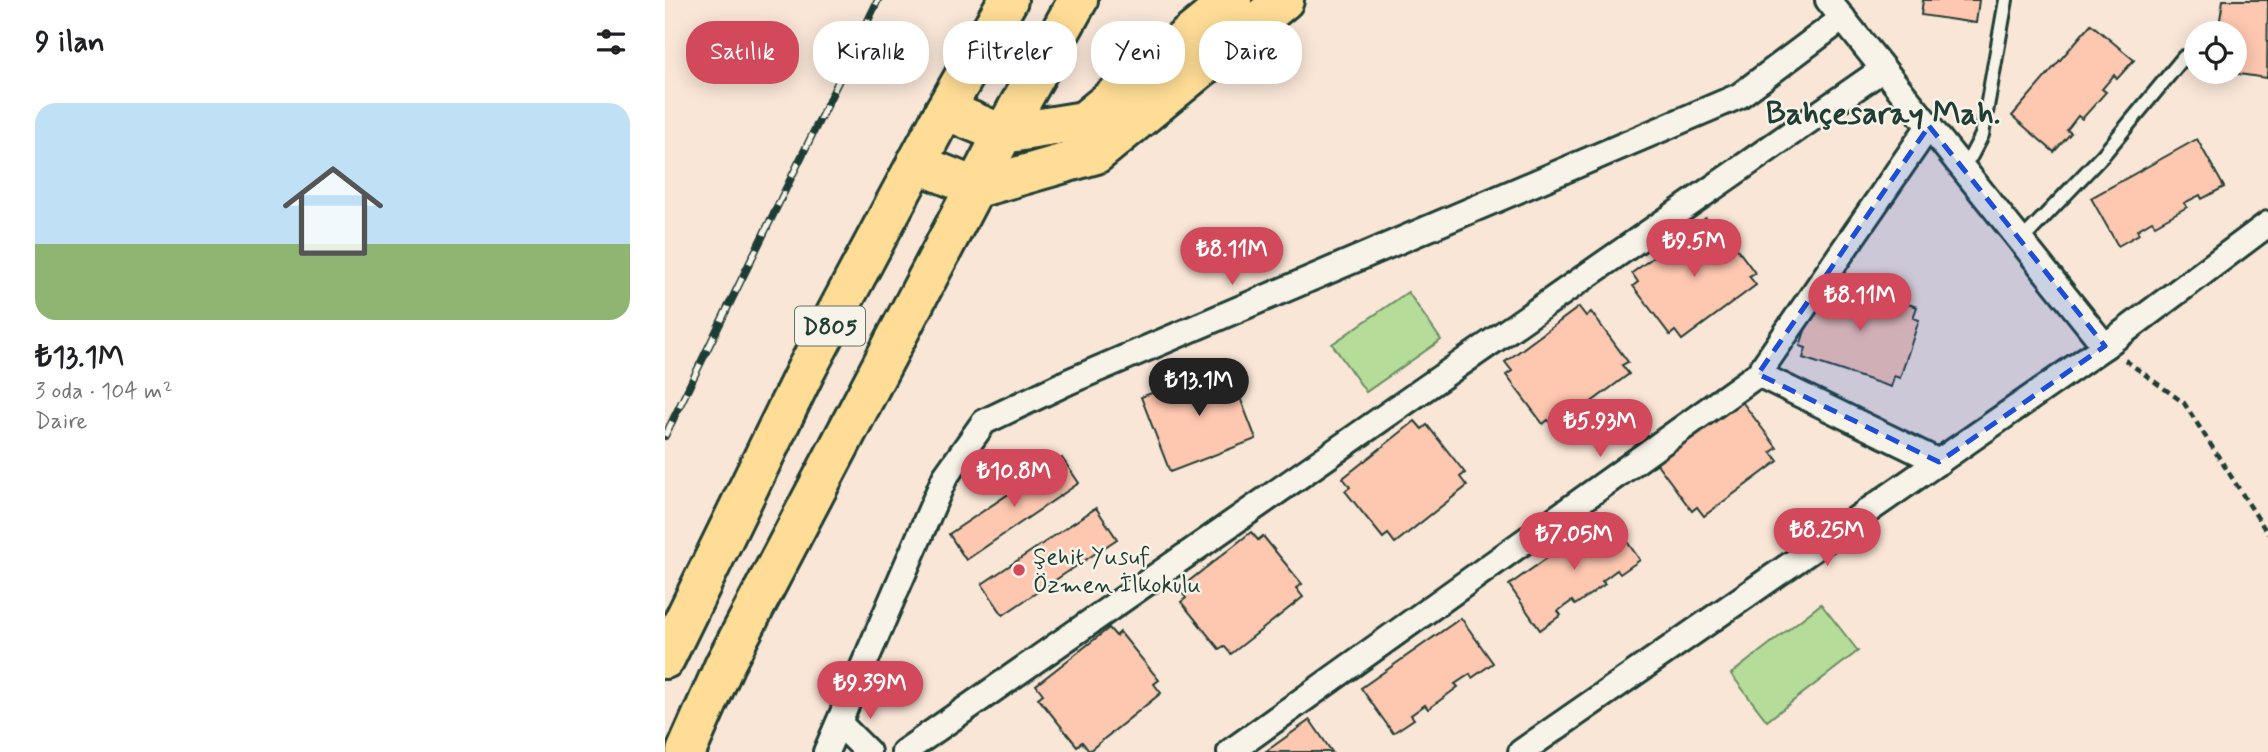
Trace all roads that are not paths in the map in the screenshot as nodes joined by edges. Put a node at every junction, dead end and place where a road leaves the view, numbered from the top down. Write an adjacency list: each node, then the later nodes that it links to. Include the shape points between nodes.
1 (1008, 0): 9 (main road, D805)
2 (1078, 0): 11 (main road, D805)
3 (1232, 0): 11 (main road, via 1084,121)
4 (1285, 0): 14 (main road, via 1096,154)
5 (2006, 0): 13 (lane, via 1982,135)
6 (1836, 9): 8 (street); 21 (street, via 1739,96 983,422 945,477)
7 (2184, 57): 16 (lane, via 2103,155)
8 (1883, 69): 10 (street); 25 (street)
9 (945, 110): 11 (main road); 12 (main road, D805)
10 (1929, 126): 13 (street); 18 (street)
11 (1003, 134): 14 (main road, D805)
12 (916, 163): 14 (main road); 20 (main road, D805, via 806,370)
13 (1961, 165): 16 (street)
14 (977, 188): 22 (main road, D805, via 725,664)
15 (2268, 224): 17 (street)
16 (2021, 241): 17 (street)
17 (2105, 345): 19 (street)
18 (1758, 373): 19 (street); 26 (street)
19 (1939, 462): 27 (street)
20 (665, 659)
21 (839, 723): 23 (street); 24 (street)
22 (686, 752)
23 (827, 752)
24 (868, 752)
25 (904, 752)
26 (1230, 752)
27 (1521, 752)

